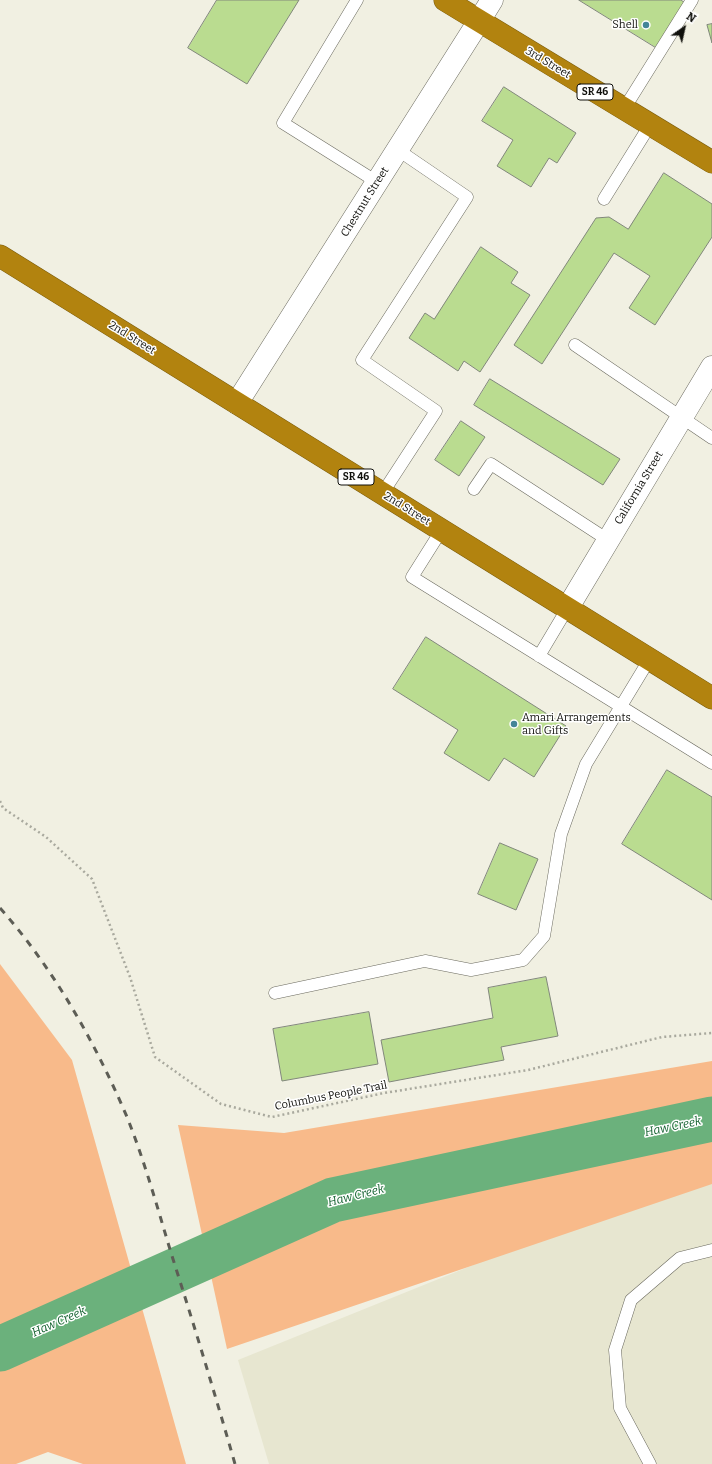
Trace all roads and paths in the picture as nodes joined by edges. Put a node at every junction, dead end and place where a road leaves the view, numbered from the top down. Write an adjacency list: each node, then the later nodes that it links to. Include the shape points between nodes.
1 (358, 0): 10 (lane, via 283,123)
2 (445, 0): 5 (highway, 3rd Street / SR 46)
3 (492, 0): 5 (street, Chestnut Street)
4 (692, 0): 6 (lane)
5 (479, 21): 6 (highway, 3rd Street / SR 46); 8 (street, Chestnut Street)
6 (624, 109): 7 (highway, 3rd Street / SR 46)
7 (650, 125): 9 (highway, 3rd Street / SR 46); 11 (lane)
8 (398, 150): 10 (street, Chestnut Street); 19 (lane, via 467,197 362,360 436,411)
9 (712, 162)
10 (377, 182): 15 (street, Chestnut Street)
11 (604, 199)
12 (0, 256): 15 (highway, 2nd Street / SR 46)
13 (575, 345): 16 (lane)
14 (712, 368): 16 (street, California Street)
15 (237, 403): 19 (highway, 2nd Street / SR 46)
16 (681, 419): 17 (lane); 21 (street, California Street)
17 (712, 438)
18 (474, 489): 21 (lane, via 491,464)
19 (382, 494): 20 (highway, 2nd Street / SR 46)
20 (441, 531): 22 (highway, 2nd Street / SR 46); 23 (lane, via 412,577)
21 (608, 540): 22 (street, California Street)
22 (567, 609): 23 (lane); 24 (highway, 2nd Street / SR 46)
23 (539, 656): 26 (lane)
24 (649, 660): 25 (highway, 2nd Street / SR 46); 26 (lane)
25 (712, 698)
26 (622, 707): 27 (lane); 29 (lane, via 586,764 562,834 544,936 523,960 471,970 425,961)
27 (712, 763)
28 (0, 801): 30 (path, Columbus People Trail, via 2,808 46,837 92,879 130,977 156,1057 221,1104 272,1117 384,1094 528,1070 662,1038)
29 (275, 993)
30 (712, 1033)
31 (712, 1250): 32 (lane, via 680,1258 631,1300 615,1350 620,1408)
32 (650, 1464)

